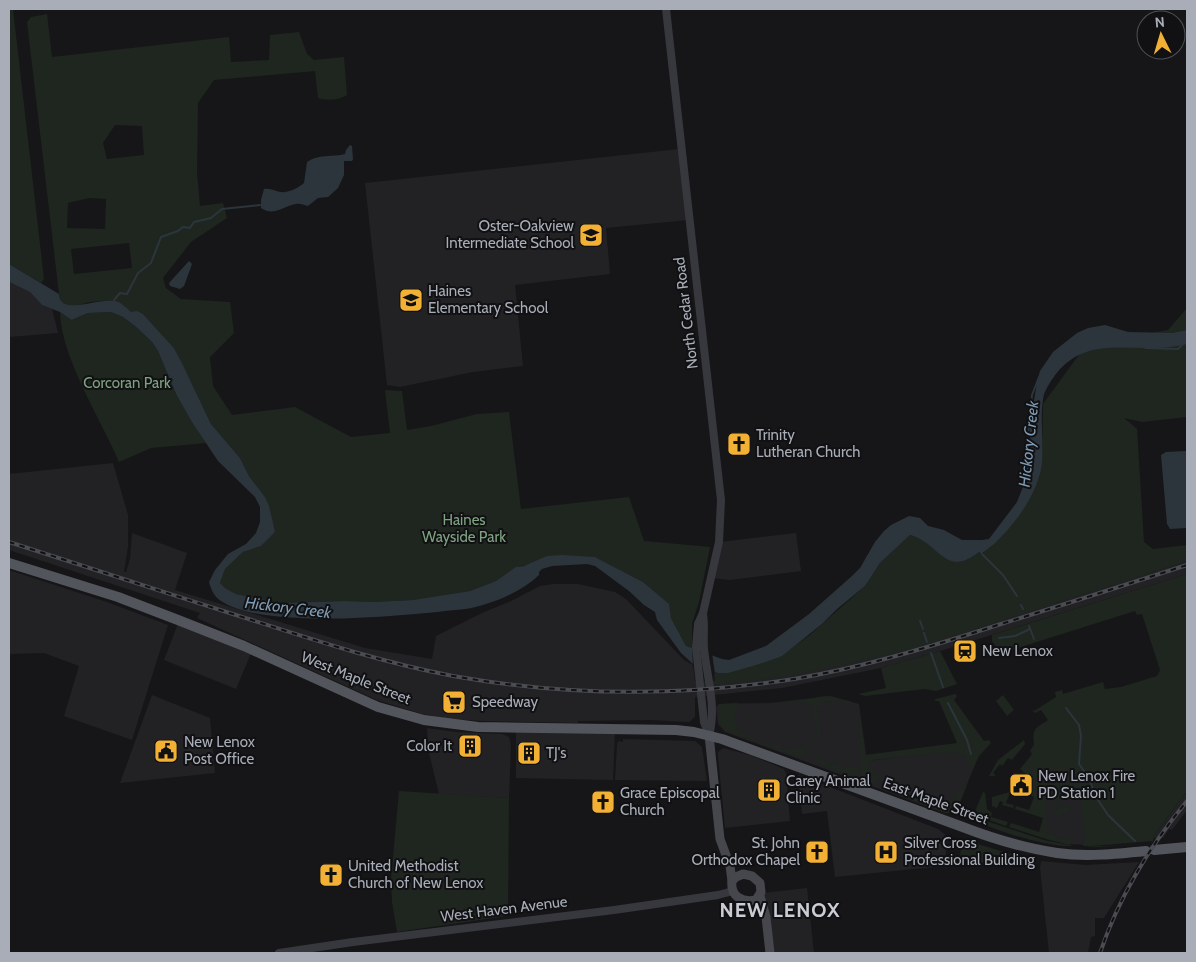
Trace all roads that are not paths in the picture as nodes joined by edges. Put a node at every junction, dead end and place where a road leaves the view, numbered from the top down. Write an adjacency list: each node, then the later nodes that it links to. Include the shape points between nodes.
1 (666, 9): 3 (street, North Cedar Road, via 721,500 719,542 698,624 713,722)
2 (9, 562): 3 (main road, West Maple Street, via 186,622 378,707 424,720 478,727 676,730)
3 (709, 735): 4 (main road, West Maple Street); 6 (main road, North Cedar Road, via 720,839)
4 (808, 770): 5 (main road, East Maple Street, via 995,839 1028,848 1084,855)
5 (1187, 847)
6 (730, 866): 7 (main road); 8 (main road, North Cedar Road)
7 (742, 874): 8 (main road); 10 (main road, via 758,880 762,888)
8 (732, 881): 9 (main road)
9 (733, 891): 11 (main road, via 740,899); 13 (street, West Haven Avenue, via 614,910)
10 (760, 896): 11 (main road); 12 (main road)
11 (751, 901): 12 (main road)
12 (764, 911): 14 (main road)
13 (279, 953)
14 (770, 953)

